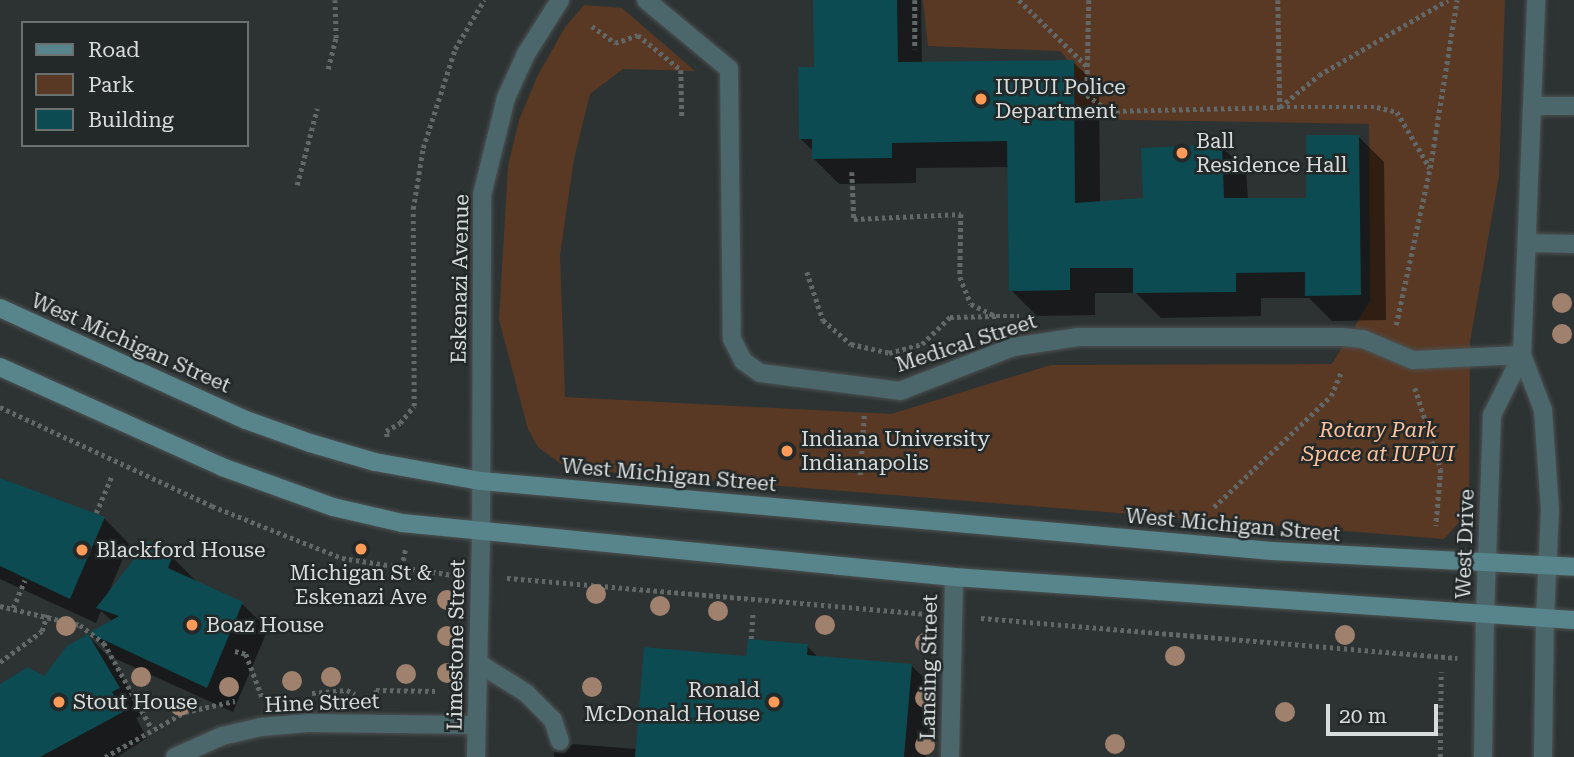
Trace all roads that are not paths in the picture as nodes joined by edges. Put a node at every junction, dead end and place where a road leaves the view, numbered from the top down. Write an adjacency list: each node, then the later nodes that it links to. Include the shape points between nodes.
1 (560, 0): 11 (street, Eskenazi Avenue, via 526,54 506,98 482,195)
2 (646, 0): 9 (street, Medical Street, via 729,69 731,334 737,353 769,376 900,391 1013,347 1078,337 1343,337 1363,339 1413,360)
3 (1536, 0): 4 (street, West Drive)
4 (1534, 106): 5 (street); 6 (street, West Drive)
5 (1574, 106)
6 (1529, 243): 7 (street); 9 (street, West Drive)
7 (1574, 244)
8 (0, 308): 11 (main road, West Michigan Street, via 246,420 375,462)
9 (1522, 355): 13 (street, West Drive, via 1492,415); 14 (street, West Drive, via 1544,410 1550,509)
10 (0, 367): 12 (main road, via 222,467 333,507)
11 (481, 481): 12 (street, Eskenazi Avenue); 13 (main road, West Michigan Street, via 1078,535)
12 (481, 533): 16 (main road); 20 (street, Limestone Street)
13 (1487, 564): 14 (main road, West Michigan Street); 17 (street, West Drive)
14 (1547, 567): 15 (main road, West Michigan Street); 18 (street, West Drive)
15 (1574, 568)
16 (954, 577): 17 (main road); 25 (street, Lansing Street)
17 (1485, 616): 18 (main road); 26 (street, West Drive)
18 (1545, 619): 19 (main road); 27 (street, West Drive)
19 (1574, 620)
20 (478, 663): 21 (street, Limestone Street); 22 (street, via 526,693 552,720)
21 (476, 725): 23 (street, Hine Street, via 308,723 261,727 222,736); 24 (street, Limestone Street)
22 (560, 741)
23 (175, 757)
24 (476, 757)
25 (950, 757)
26 (1483, 757)
27 (1543, 757)

